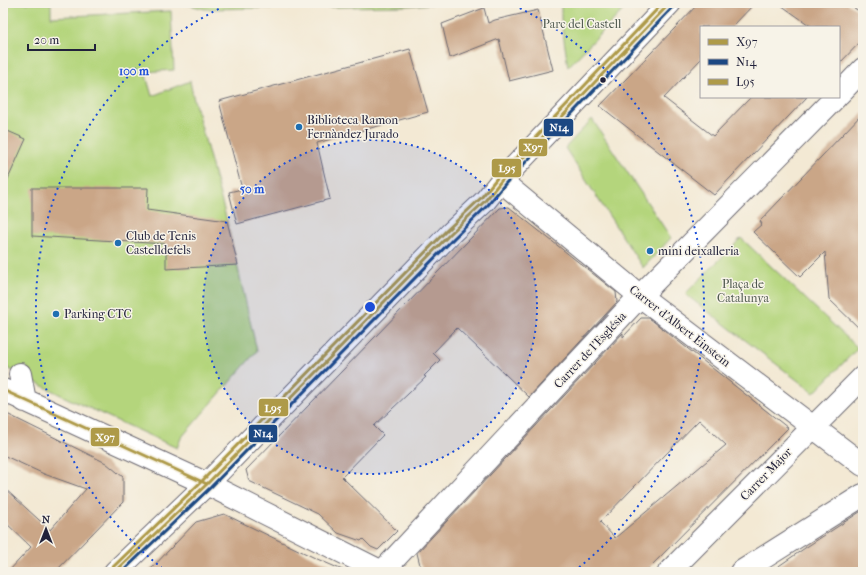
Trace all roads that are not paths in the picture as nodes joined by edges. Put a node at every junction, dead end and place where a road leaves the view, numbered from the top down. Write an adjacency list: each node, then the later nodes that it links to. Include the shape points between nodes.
1 (670, 3): 5 (street)
2 (863, 69): 3 (street)
3 (840, 93)
4 (835, 98): 6 (street, Carrer de l'Església)
5 (501, 181): 6 (street, Carrer d'Albert Einstein); 13 (street)
6 (640, 296): 11 (street, Carrer d'Albert Einstein); 16 (street, Carrer de l'Església)
7 (20, 374): 10 (street)
8 (863, 377): 11 (street, Carrer Major)
9 (3, 390): 10 (street)
10 (25, 401): 13 (street)
11 (812, 426): 12 (street, Carrer d'Albert Einstein); 17 (street, Carrer Major)
12 (863, 465)
13 (207, 484): 15 (street); 16 (street)
14 (863, 495): 18 (street)
15 (116, 572)
16 (382, 572)
17 (669, 572)
18 (741, 572)

